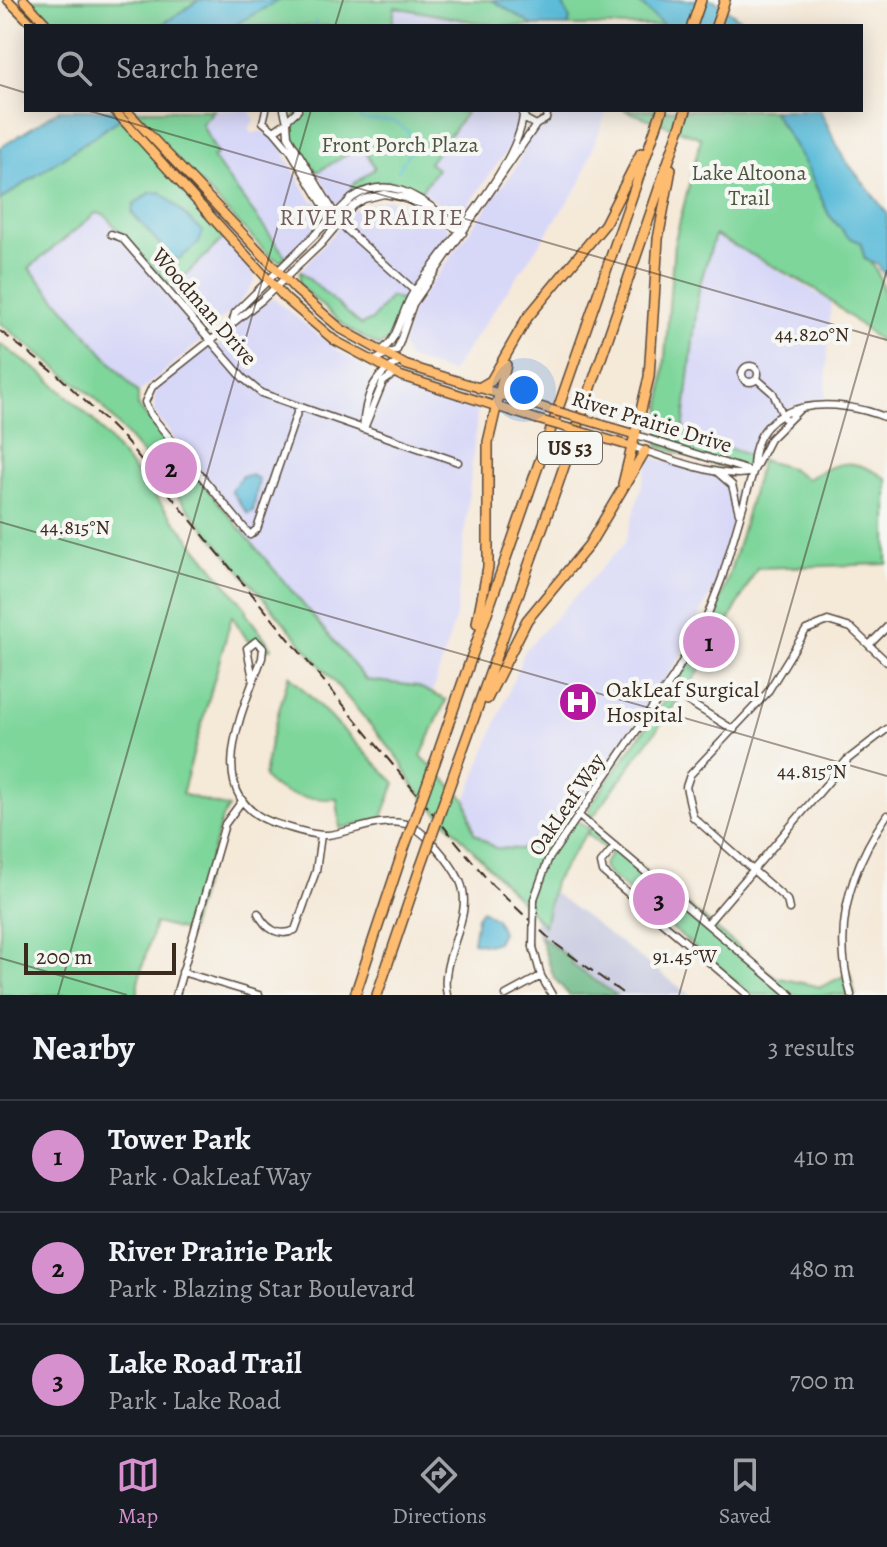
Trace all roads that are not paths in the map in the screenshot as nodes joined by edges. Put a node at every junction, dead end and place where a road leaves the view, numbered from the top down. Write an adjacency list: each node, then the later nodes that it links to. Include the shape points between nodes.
1 (8, 0): 5 (main road)
2 (24, 0): 6 (main road)
3 (701, 0): 7 (highway)
4 (725, 0): 8 (highway)
5 (32, 24)
6 (46, 24)
7 (693, 24)
8 (717, 24)
9 (116, 112): 22 (main road, River Prairie Drive)
10 (128, 112): 22 (main road, River Prairie Drive)
11 (266, 112): 21 (street, via 263,122)
12 (285, 112): 19 (street)
13 (296, 112): 19 (street)
14 (523, 112): 20 (street); 25 (street, via 515,146)
15 (548, 112): 20 (street)
16 (660, 112): 34 (highway, via 613,213 527,318)
17 (660, 112): 58 (highway, US 53)
18 (684, 114): 48 (highway, via 661,218 649,377); 64 (highway, US 53)
19 (287, 121): 21 (street); 23 (street, via 289,138)
20 (536, 125): 25 (street)
21 (274, 131): 23 (street)
22 (176, 168): 27 (main road, River Prairie Drive); 28 (main road, River Prairie Drive)
23 (333, 215): 24 (street); 25 (street, via 357,195 389,187 418,195); 27 (street)
24 (339, 224): 25 (street, via 359,202 384,194 413,201); 27 (street); 30 (street)
25 (458, 230): 30 (street)
26 (111, 234): 32 (street, Woodman Drive, via 122,238)
27 (282, 275): 28 (street); 29 (street); 33 (main road, River Prairie Drive, via 334,324)
28 (269, 280): 29 (main road, River Prairie Drive); 31 (street)
29 (276, 288): 31 (street); 36 (main road, River Prairie Drive, via 325,334)
30 (417, 293): 33 (street, via 400,316 392,340); 35 (street, via 397,350)
31 (233, 320): 32 (street)
32 (210, 339): 44 (street, Woodman Drive, via 252,387); 44 (street, via 152,387 145,402 250,535 257,529)
33 (378, 351): 35 (main road, River Prairie Drive)
34 (508, 352): 41 (highway, via 491,381); 42 (highway)
35 (389, 357): 36 (street); 37 (main road, River Prairie Drive)
36 (369, 362): 38 (main road, River Prairie Drive)
37 (400, 362): 38 (street); 41 (main road, River Prairie Drive)
38 (384, 369): 39 (main road, River Prairie Drive); 47 (street, via 376,378)
39 (394, 374): 43 (main road, River Prairie Drive); 47 (street, via 383,382)
40 (757, 379): 45 (street, via 773,393)
41 (479, 388): 42 (main road, River Prairie Drive)
42 (497, 394): 43 (highway); 48 (main road, River Prairie Drive, bridge)
43 (495, 406): 49 (main road, River Prairie Drive, bridge); 58 (highway, via 486,471 488,567)
44 (299, 407): 47 (street, Woodman Drive)
45 (784, 418): 46 (street, OakLeaf Way, via 801,408 835,404); 53 (street, OakLeaf Way, via 765,432)
46 (887, 418)
47 (363, 429): 51 (street, Woodman Drive)
48 (636, 435): 49 (highway); 53 (street, River Prairie Drive)
49 (633, 447): 50 (street, River Prairie Drive); 54 (highway)
50 (645, 451): 52 (street, River Prairie Drive); 54 (highway)
51 (458, 462)
52 (714, 470): 53 (street, River Prairie Drive); 55 (street, via 732,485)
53 (753, 472): 55 (street, OakLeaf Way)
54 (623, 484): 64 (highway, via 589,545 522,628)
55 (740, 516): 61 (street, OakLeaf Way, via 706,619)
56 (887, 627): 57 (street)
57 (869, 645): 59 (street); 63 (street, via 837,622 806,630 767,693)
58 (469, 661): 78 (highway, US 53, bridge)
59 (887, 662)
60 (253, 679): 60 (street, via 263,651 256,641 247,648); 65 (street, via 231,761)
61 (666, 688): 63 (street); 66 (street, OakLeaf Way)
62 (887, 729): 70 (street, via 847,760)
63 (734, 730): 70 (street, via 690,775 687,803 693,817)
64 (469, 734): 79 (highway, US 53, bridge)
65 (242, 801): 68 (street, via 268,821); 74 (street, via 225,824)
66 (578, 815): 69 (street); 75 (street, OakLeaf Way, bridge, via 548,860 534,899 533,947)
67 (887, 815): 85 (street, via 861,857 847,900 842,935)
68 (321, 835): 72 (street, via 316,871 295,930 286,934 270,929); 80 (street, via 387,822 405,824 421,833 454,872 463,903 445,976)
69 (615, 846): 73 (street); 83 (street, via 601,863 603,872)
70 (753, 870): 71 (street, via 787,900); 73 (street)
71 (789, 909)
72 (258, 913)
73 (707, 924): 84 (street)
74 (182, 972): 76 (street); 77 (street)
75 (541, 976): 81 (street); 82 (street, OakLeaf Way)
76 (176, 995)
77 (259, 995)
78 (355, 995)
79 (377, 995)
80 (447, 995)
81 (506, 995)
82 (552, 995)
83 (748, 995)
84 (791, 995)
85 (851, 995)

